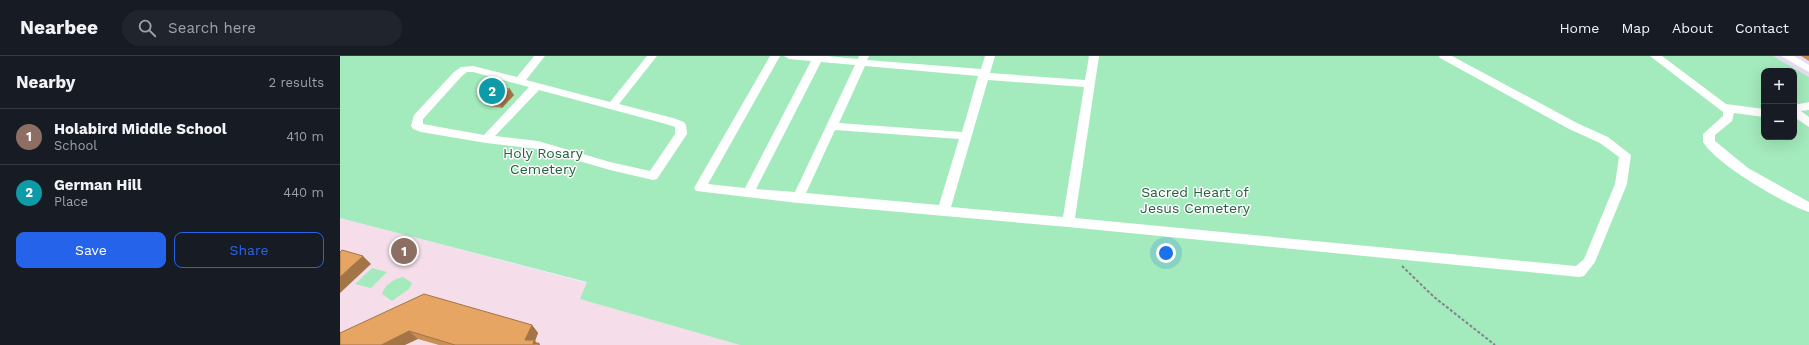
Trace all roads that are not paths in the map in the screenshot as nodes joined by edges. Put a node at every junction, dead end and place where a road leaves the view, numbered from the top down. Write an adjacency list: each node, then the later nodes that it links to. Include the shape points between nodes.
1 (540, 56): 14 (lane)
2 (652, 56): 17 (lane)
3 (775, 56): 27 (lane, via 700,188)
4 (788, 56): 10 (lane)
5 (990, 56): 13 (lane)
6 (1094, 56): 15 (lane)
7 (1444, 56): 31 (lane, via 1604,140 1626,155 1621,184 1588,262 1579,272)
8 (1655, 56): 19 (lane)
9 (1786, 56): 12 (lane)
10 (819, 57): 11 (lane); 27 (lane)
11 (862, 59): 13 (lane); 24 (lane)
12 (1809, 69)
13 (983, 74): 15 (lane); 25 (lane)
14 (519, 82): 16 (lane); 26 (lane, via 465,69 416,123 421,128)
15 (1089, 84): 31 (lane)
16 (537, 86): 17 (lane); 26 (lane)
17 (612, 106): 26 (lane, via 680,124 681,134 653,176 538,145)
18 (1809, 106): 20 (lane)
19 (1725, 107): 21 (lane); 29 (lane, via 1729,111 1728,118 1709,134 1710,142 1747,174)
20 (1797, 109)
21 (1761, 112)
22 (1797, 113): 23 (lane)
23 (1809, 123)
24 (832, 126): 25 (lane); 28 (lane)
25 (967, 136): 30 (lane)
26 (486, 139)
27 (748, 193): 28 (lane)
28 (798, 198): 30 (lane)
29 (1809, 207)
30 (944, 210): 31 (lane)
31 (1068, 222)

